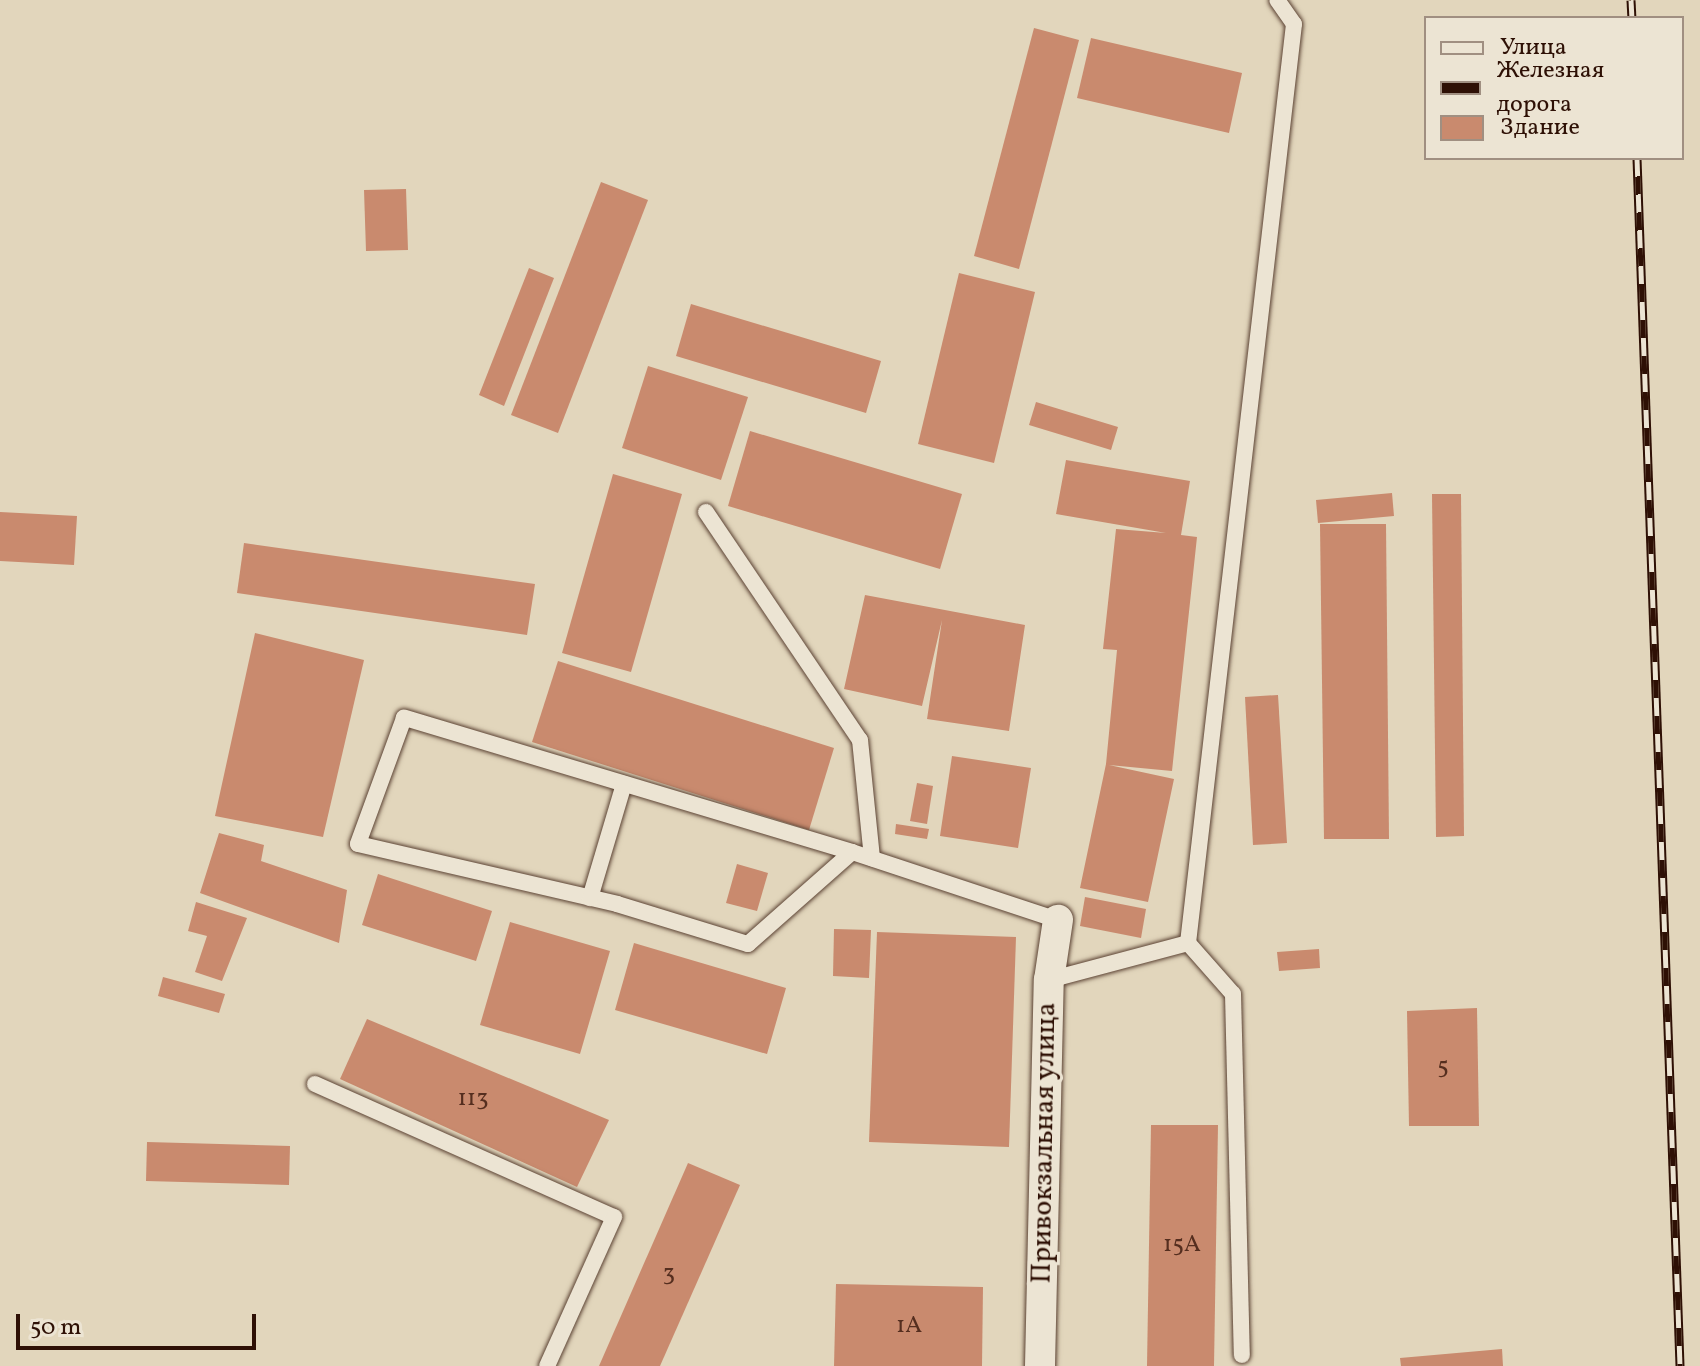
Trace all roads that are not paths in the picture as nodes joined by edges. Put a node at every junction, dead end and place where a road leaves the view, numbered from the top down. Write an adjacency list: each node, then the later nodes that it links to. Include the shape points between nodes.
1 (1277, 0): 8 (lane, via 1294,24)
2 (706, 512): 5 (lane, via 860,740)
3 (624, 784): 4 (lane); 6 (lane); 6 (lane, via 404,718 358,844)
4 (852, 852): 5 (lane); 6 (lane, via 748,944)
5 (872, 858): 7 (lane)
6 (590, 898)
7 (1058, 920): 9 (street, Привокзальная улица)
8 (1188, 943): 9 (lane); 11 (lane, via 1233,994)
9 (1049, 980): 13 (street, Привокзальная улица)
10 (315, 1084): 12 (lane, via 614,1217)
11 (1242, 1355)
12 (547, 1366)
13 (1040, 1366)

